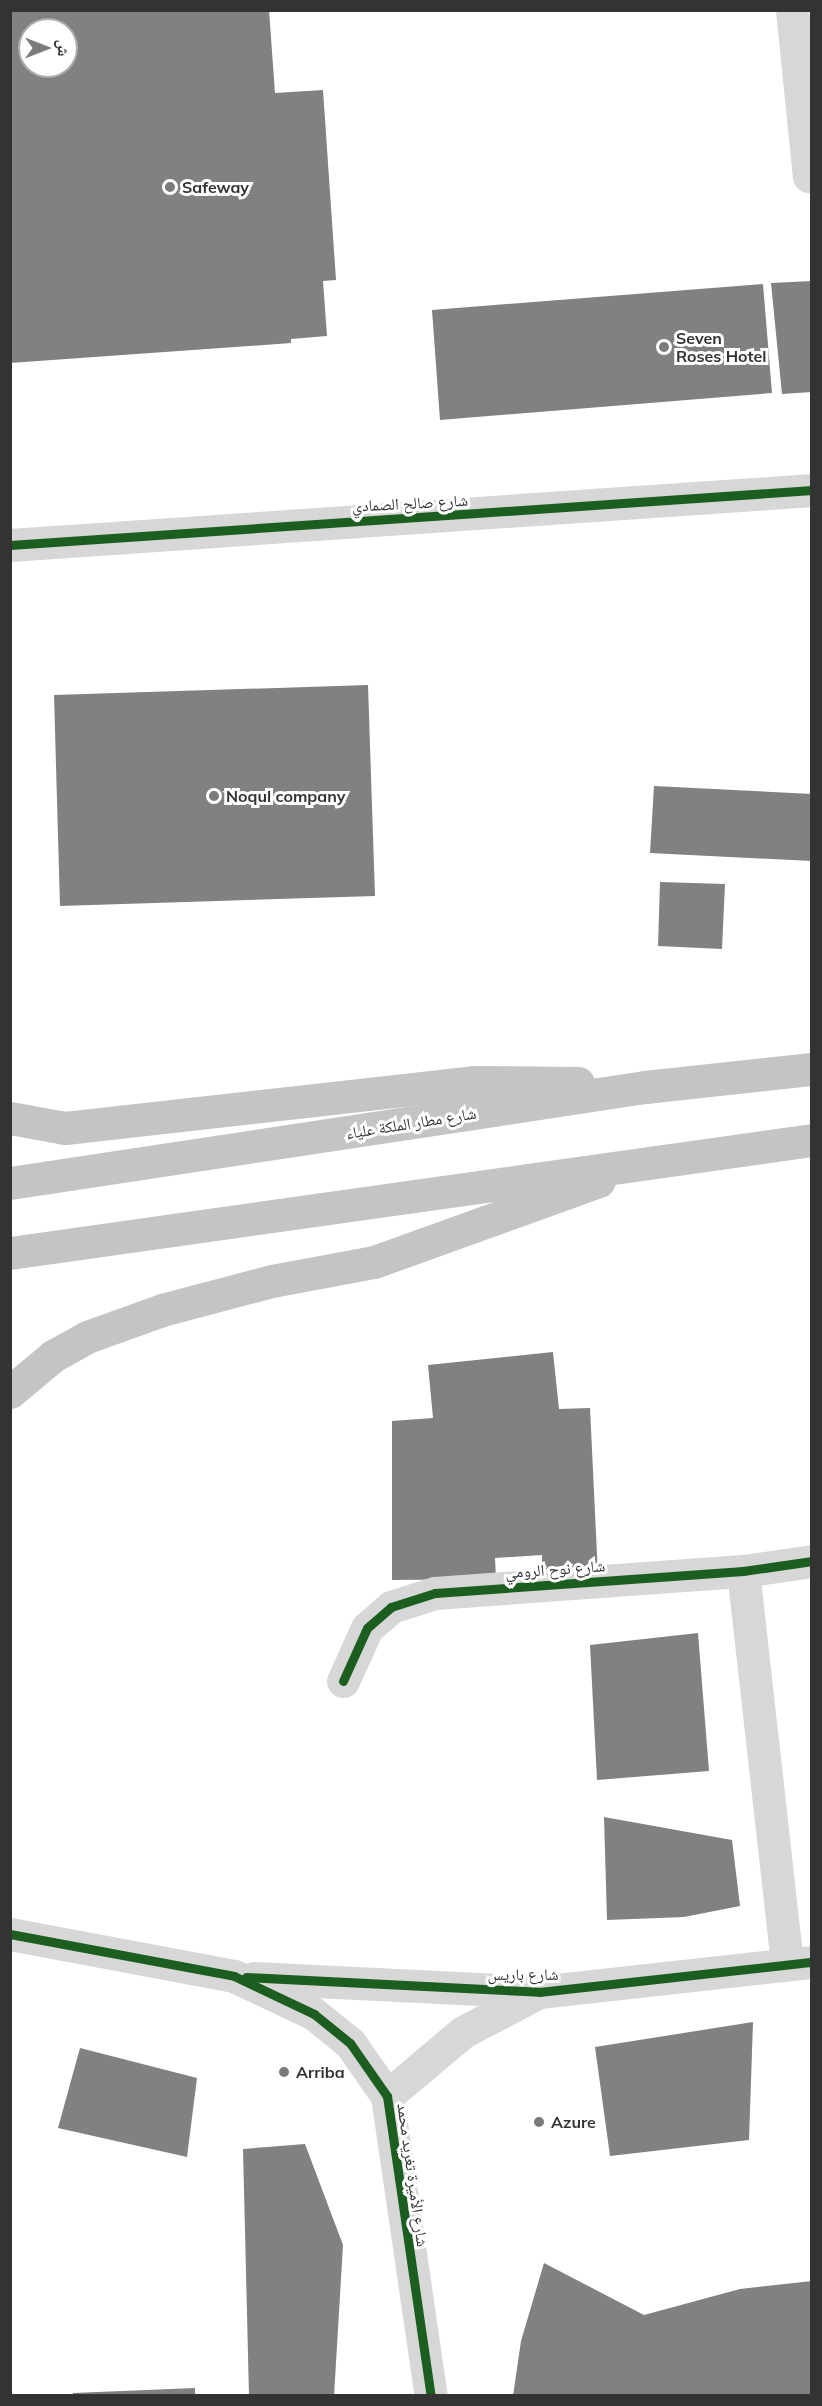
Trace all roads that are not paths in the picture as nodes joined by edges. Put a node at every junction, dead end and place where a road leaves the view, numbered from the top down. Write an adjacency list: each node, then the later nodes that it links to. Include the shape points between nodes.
1 (792, 10): 2 (street)
2 (808, 176)
3 (812, 490): 4 (street, شارع صالح الصمادي)
4 (24, 545): 5 (street, شارع صالح الصمادي)
5 (10, 567)
6 (812, 1069): 7 (highway, شارع مطار الملكة علياء)
7 (645, 1088): 8 (highway, via 500,1080 65,1128); 11 (highway, شارع مطار الملكة علياء)
8 (10, 1118)
9 (812, 1140): 10 (highway)
10 (640, 1164): 12 (highway); 13 (highway, via 438,1243 173,1307 87,1337 53,1356)
11 (10, 1183)
12 (10, 1252)
13 (10, 1392)
14 (812, 1561): 15 (street, شارع نوح الرومي)
15 (743, 1571): 16 (street, شارع نوح الرومي, via 435,1593 391,1607 367,1628); 18 (street, via 747,1649)
16 (343, 1681)
17 (10, 1934): 19 (street, شارع الأميرة تغريد محمد)
18 (799, 1964): 20 (street, شارع باريس)
19 (234, 1977): 20 (street, شارع باريس); 21 (street, شارع الأميرة تغريد محمد, via 334,2028)
20 (538, 1992): 21 (street, شارع باريس, via 464,2032)
21 (387, 2096): 22 (street, شارع الأميرة تغريد محمد)
22 (431, 2396)

